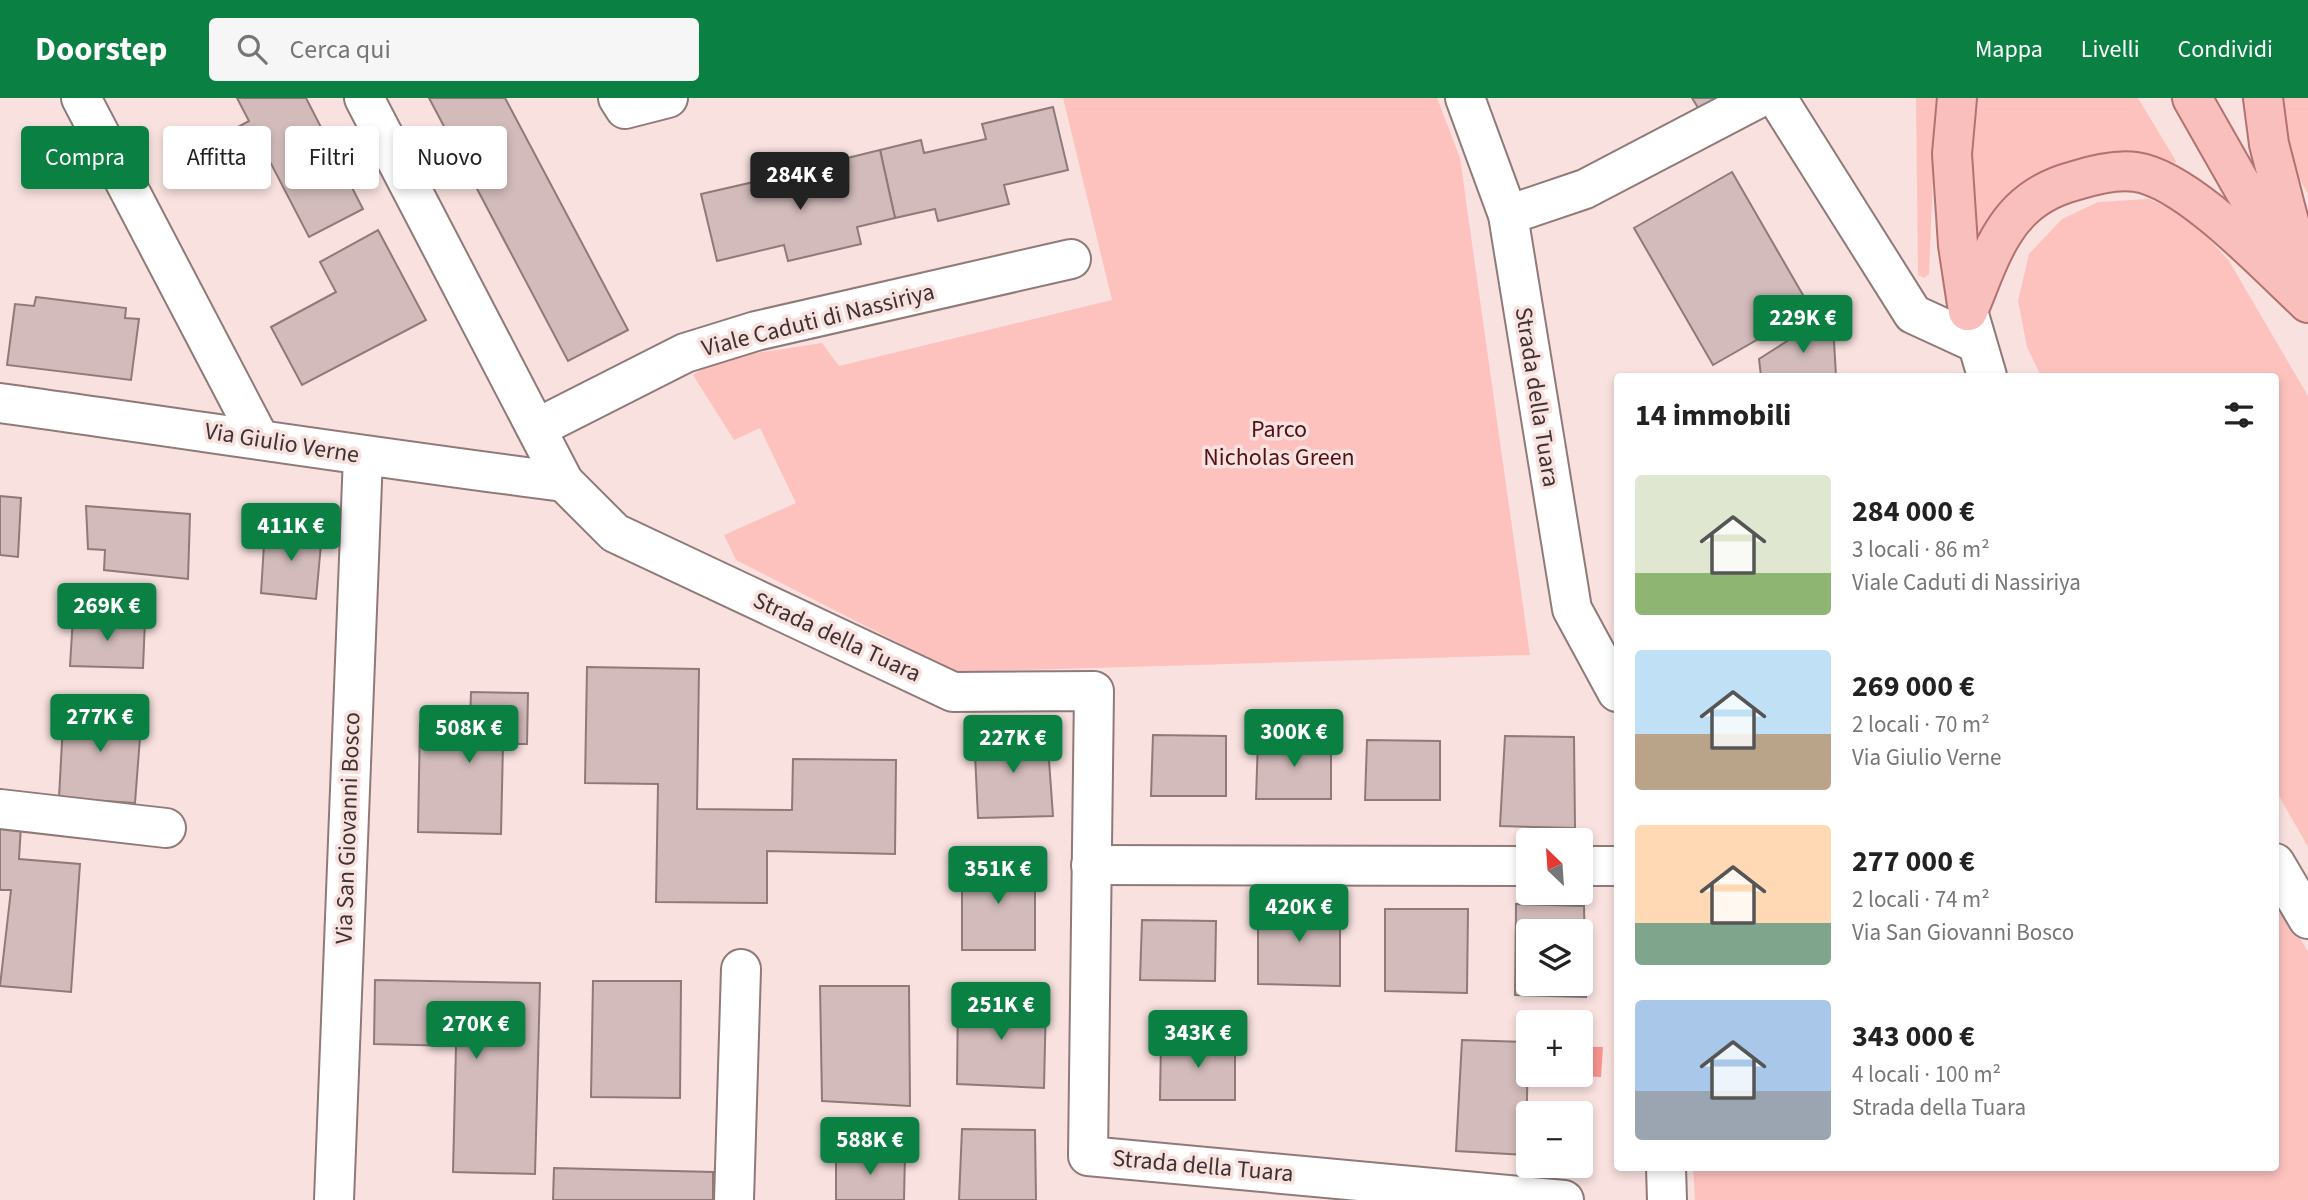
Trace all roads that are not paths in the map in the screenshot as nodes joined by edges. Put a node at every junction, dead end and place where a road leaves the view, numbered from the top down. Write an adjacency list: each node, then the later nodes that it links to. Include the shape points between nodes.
1 (81, 98): 17 (street)
2 (364, 98): 16 (street)
3 (618, 98): 4 (street, via 625,108)
4 (668, 98)
5 (1465, 98): 11 (street, Strada della Tuara)
6 (1759, 98): 11 (street, via 1585,189)
7 (1777, 98): 14 (street, via 1913,314)
8 (1957, 98): 14 (main road, via 1952,155 1958,245)
9 (2192, 98): 13 (main road)
10 (2263, 98): 13 (main road, via 2269,144)
11 (1508, 215): 20 (street, Strada della Tuara, via 1572,609)
12 (1071, 259): 16 (street, Viale Caduti di Nassiriya, via 756,331 685,353)
13 (2308, 300): 14 (main road, via 2217,219 2168,183 2136,172 2099,174 2054,186 2027,204 2003,233)
14 (1977, 343)
15 (0, 403): 17 (street, Via Giulio Verne)
16 (537, 428): 19 (street)
17 (259, 438): 18 (street, Via Giulio Verne)
18 (363, 456): 19 (street, Via Giulio Verne); 31 (street, Via San Giovanni Bosco)
19 (564, 482): 23 (street, Strada della Tuara, via 615,533 953,692 1094,691)
20 (1614, 686)
21 (0, 809): 22 (street)
22 (166, 828)
23 (1091, 865): 24 (street); 33 (street, Strada della Tuara, via 1088,1156)
24 (1516, 866)
25 (1593, 866): 26 (street)
26 (1614, 866)
27 (2279, 870): 28 (street)
28 (2308, 919)
29 (741, 969): 32 (street)
30 (1666, 1171): 34 (street)
31 (334, 1200)
32 (734, 1200)
33 (1564, 1200)
34 (1667, 1200)

